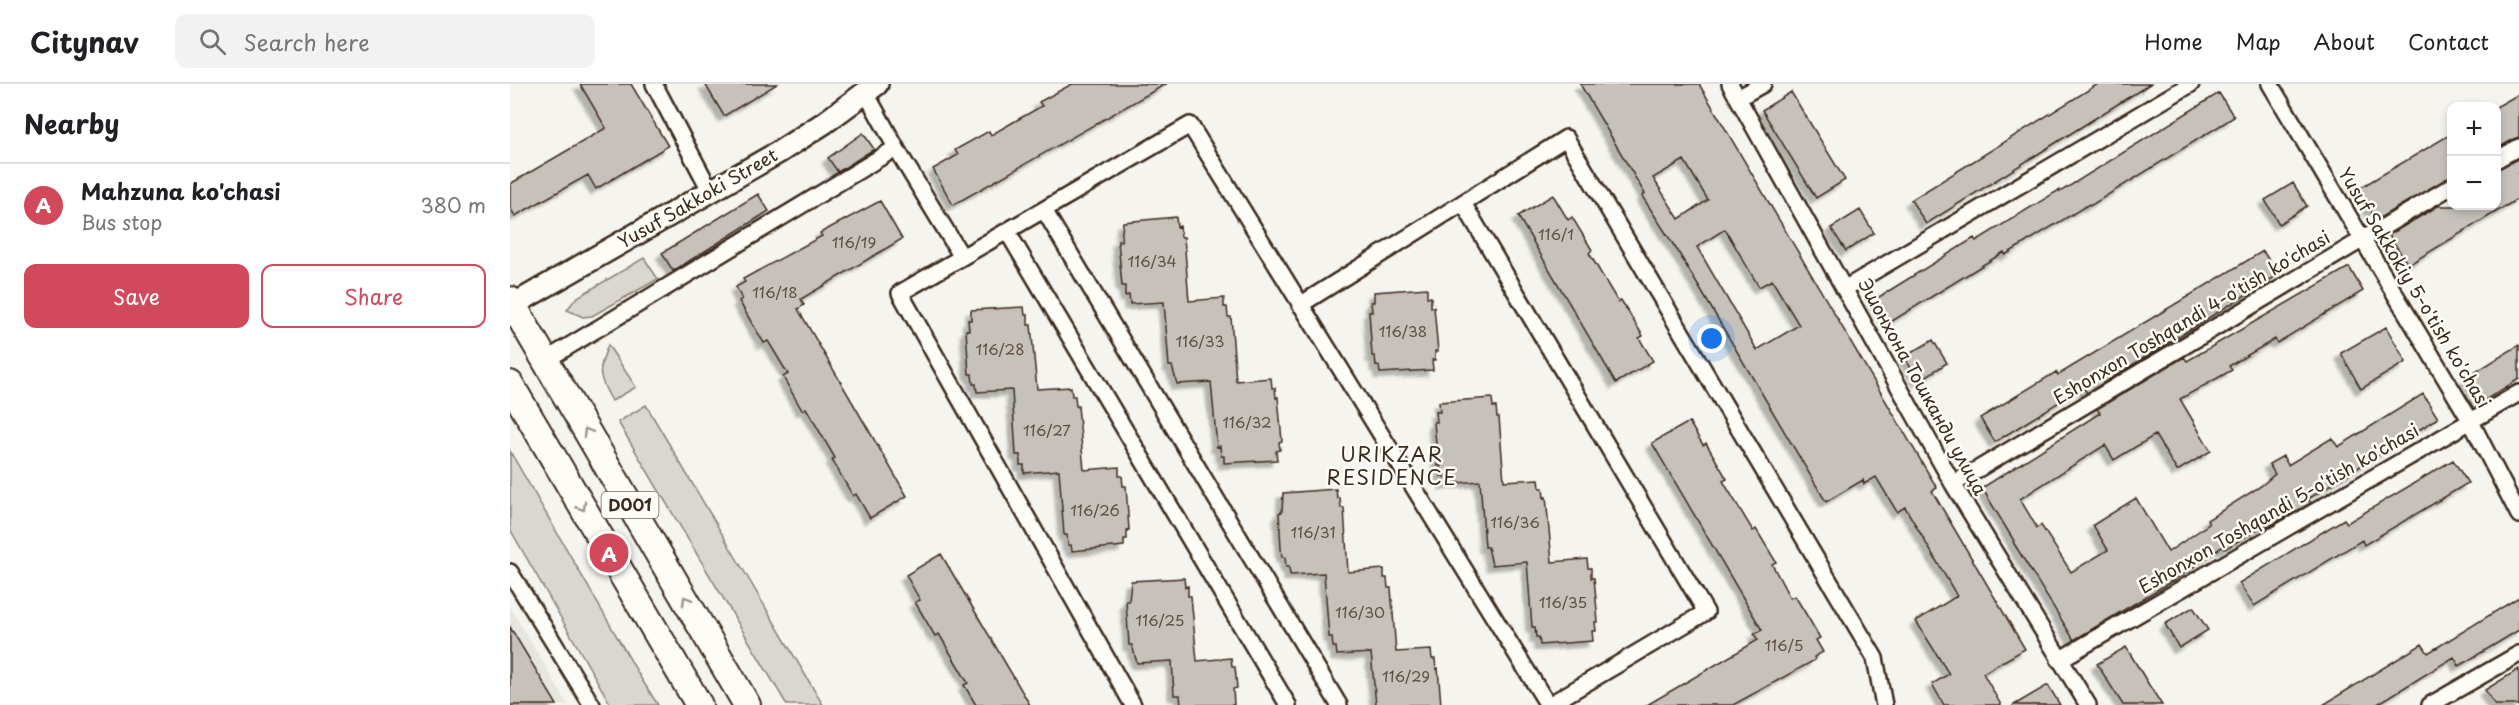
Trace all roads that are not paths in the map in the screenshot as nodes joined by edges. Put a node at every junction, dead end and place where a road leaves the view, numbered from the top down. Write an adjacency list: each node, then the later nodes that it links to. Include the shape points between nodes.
1 (654, 84): 12 (street)
2 (1730, 84): 7 (street, Эшонхона Тошканди улица)
3 (1763, 84): 7 (street)
4 (2191, 84): 18 (street)
5 (2270, 84): 16 (street, Yusuf Sakkokiy 5-o'tish ko'chasi)
6 (872, 89): 9 (street); 12 (main road, Yusuf Sakkoki Street, via 802,138)
7 (1738, 98): 18 (street, Эшонхона Тошканди улица)
8 (2519, 147): 10 (street)
9 (896, 148): 17 (street); 21 (street)
10 (2501, 157)
11 (2447, 188): 16 (street, Eshonxon Toshqandi 4-o'tish ko'chasi)
12 (711, 192): 19 (main road, Yusuf Sakkoki Street)
13 (1463, 203): 20 (street); 38 (street, via 1706,612); 39 (street, via 1566,138 1875,658)
14 (1044, 210): 15 (street); 20 (street, via 1190,125); 37 (street)
15 (1007, 231): 17 (street); 36 (street)
16 (2360, 239): 24 (street, Yusuf Sakkokiy 5-o'tish ko'chasi); 25 (street, Eshonxon Toshqandi 4-o'tish ko'chasi)
17 (962, 257): 35 (street, via 900,293)
18 (1844, 288): 25 (street, Эшонхона Тошканди улица)
19 (512, 303): 21 (highway, D001)
20 (1300, 305): 38 (street)
21 (546, 360): 28 (highway, D001, one-way to 21)
22 (510, 384): 29 (highway, D001, one-way to 29)
23 (2519, 393): 24 (street, Eshonxon Toshqandi 5-o'tish ko'chasi)
24 (2470, 420): 26 (street, Yusuf Sakkokiy 5-o'tish ko'chasi); 31 (street, Eshonxon Toshqandi 5-o'tish ko'chasi)
25 (1953, 484): 31 (street, Эшонхона Тошканди улица)
26 (2519, 515)
27 (510, 572): 32 (street)
28 (705, 633): 29 (highway); 34 (highway, D001)
29 (669, 654): 33 (highway, D001)
30 (2519, 654): 41 (street)
31 (2059, 660): 40 (street, Эшонхона Тошканди улица)
32 (592, 705)
33 (699, 705)
34 (747, 705)
35 (1133, 705)
36 (1288, 705)
37 (1339, 705)
38 (1549, 705)
39 (1884, 705)
40 (2088, 705)
41 (2430, 705)

